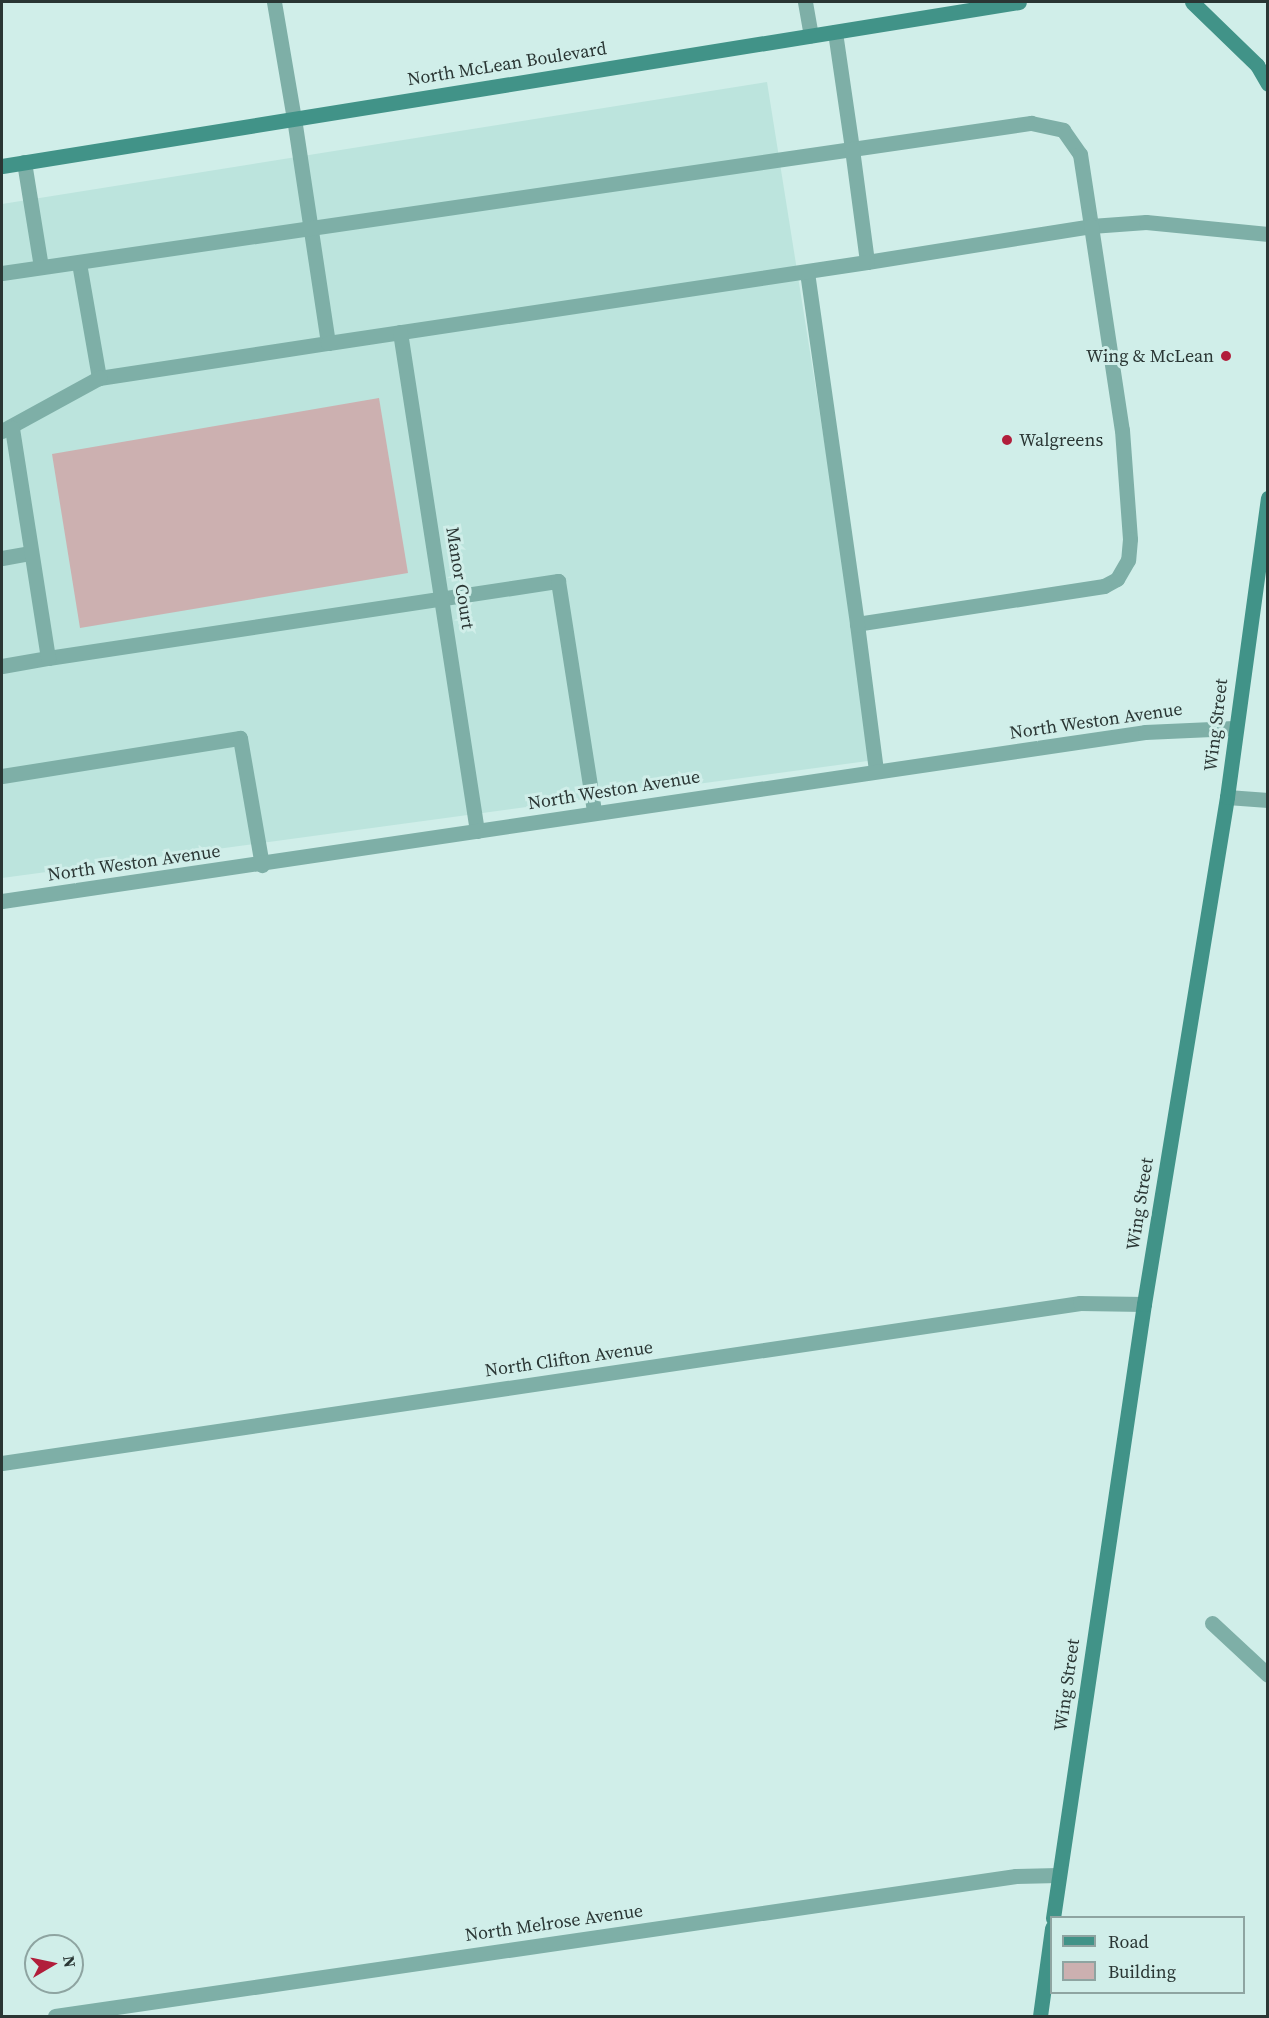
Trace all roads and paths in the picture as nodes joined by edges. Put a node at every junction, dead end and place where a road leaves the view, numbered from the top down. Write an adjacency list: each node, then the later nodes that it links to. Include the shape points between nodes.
1 (274, 2): 8 (street)
2 (805, 2): 6 (street)
3 (1019, 2): 5 (street, North McLean Boulevard)
4 (1192, 2): 7 (street, via 1257,65)
5 (835, 32): 6 (street, North McLean Boulevard); 9 (street)
6 (811, 35): 8 (street, North McLean Boulevard)
7 (1268, 84)
8 (294, 118): 10 (street, North McLean Boulevard); 13 (street)
9 (852, 149): 12 (street, via 1031,123 1063,130 1080,154); 13 (street); 15 (street)
10 (24, 162): 11 (street, North McLean Boulevard); 17 (street)
11 (2, 166)
12 (1091, 226): 14 (street, via 1146,222); 15 (street); 28 (street, via 1122,430 1130,539 1128,560 1118,579 1104,586)
13 (310, 228): 16 (street); 21 (street)
14 (1268, 234)
15 (867, 262): 18 (street)
16 (80, 263): 17 (street); 22 (street)
17 (40, 267): 19 (street)
18 (807, 272): 20 (street); 28 (street)
19 (2, 273)
20 (400, 332): 21 (street); 27 (street, Manor Court)
21 (328, 343): 22 (street)
22 (99, 378): 23 (street)
23 (7, 430): 25 (street)
24 (1268, 498): 31 (street, Wing Street)
25 (30, 553): 26 (street); 29 (street)
26 (2, 558)
27 (444, 599): 29 (street); 36 (street, via 558,581); 37 (street, Manor Court)
28 (857, 624): 32 (street)
29 (48, 658): 30 (street)
30 (2, 666)
31 (1234, 728): 32 (street, North Weston Avenue, via 1171,729); 34 (street, Wing Street)
32 (876, 771): 36 (street, North Weston Avenue)
33 (2, 776): 38 (street, via 240,738)
34 (1227, 797): 35 (street); 40 (street, Wing Street)
35 (1268, 800)
36 (594, 812): 37 (street, North Weston Avenue)
37 (477, 831): 38 (street, North Weston Avenue)
38 (262, 865): 39 (street, North Weston Avenue)
39 (2, 901)
40 (1143, 1304): 41 (street, North Clifton Avenue, via 1080,1303); 44 (street, Wing Street)
41 (2, 1464)
42 (1212, 1623): 43 (street)
43 (1268, 1675)
44 (1058, 1875): 45 (street, Wing Street); 47 (street, North Melrose Avenue, via 993,1879)
45 (1053, 1916)
46 (1050, 1943): 48 (street)
47 (55, 2016)
48 (1040, 2016)

